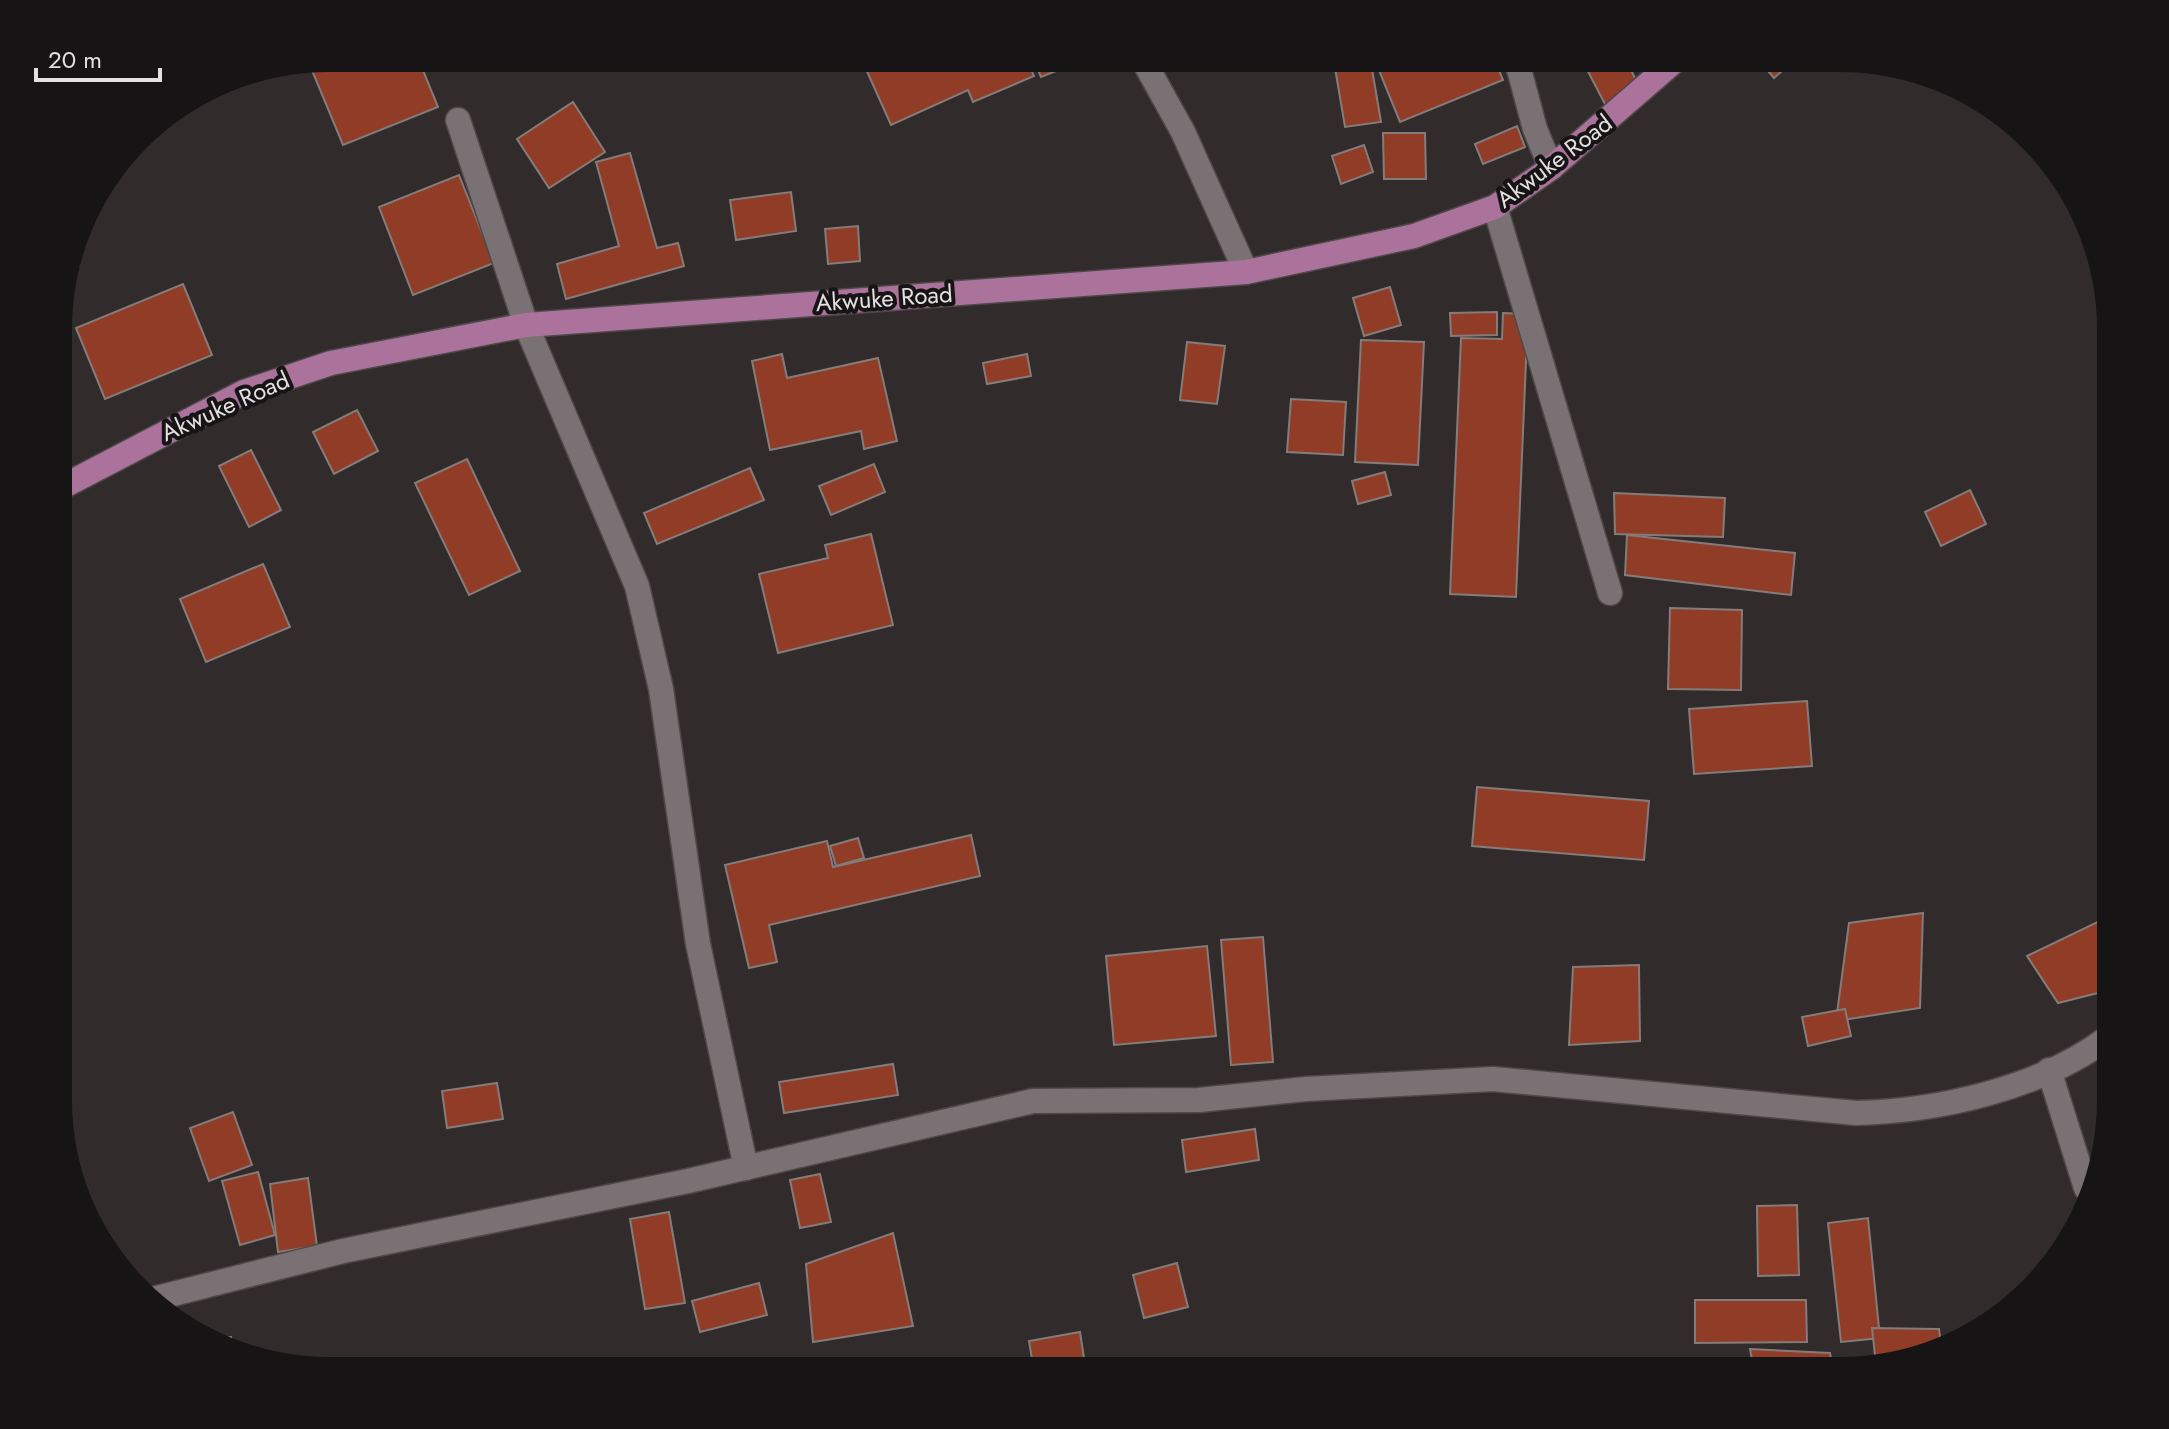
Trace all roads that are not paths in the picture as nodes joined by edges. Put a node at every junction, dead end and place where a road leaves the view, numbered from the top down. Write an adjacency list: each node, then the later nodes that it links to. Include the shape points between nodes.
1 (1150, 72): 7 (street)
2 (1520, 72): 5 (street)
3 (1662, 72): 5 (main road, Akwuke Road)
4 (458, 120): 8 (street)
5 (1551, 168): 6 (main road, Akwuke Road)
6 (1495, 207): 7 (main road, Akwuke Road, via 1414,236); 10 (street)
7 (1246, 272): 8 (main road, Akwuke Road)
8 (526, 325): 9 (main road, Akwuke Road, via 331,363 244,392); 13 (street, via 637,586 661,689 698,944)
9 (72, 482)
10 (1610, 593)
11 (2096, 1044): 12 (street)
12 (2049, 1070): 13 (street, via 2007,1087 1856,1113 1493,1079 1199,1100 1033,1101); 14 (street)
13 (746, 1168): 15 (street, via 357,1248)
14 (2084, 1181)
15 (164, 1296)

